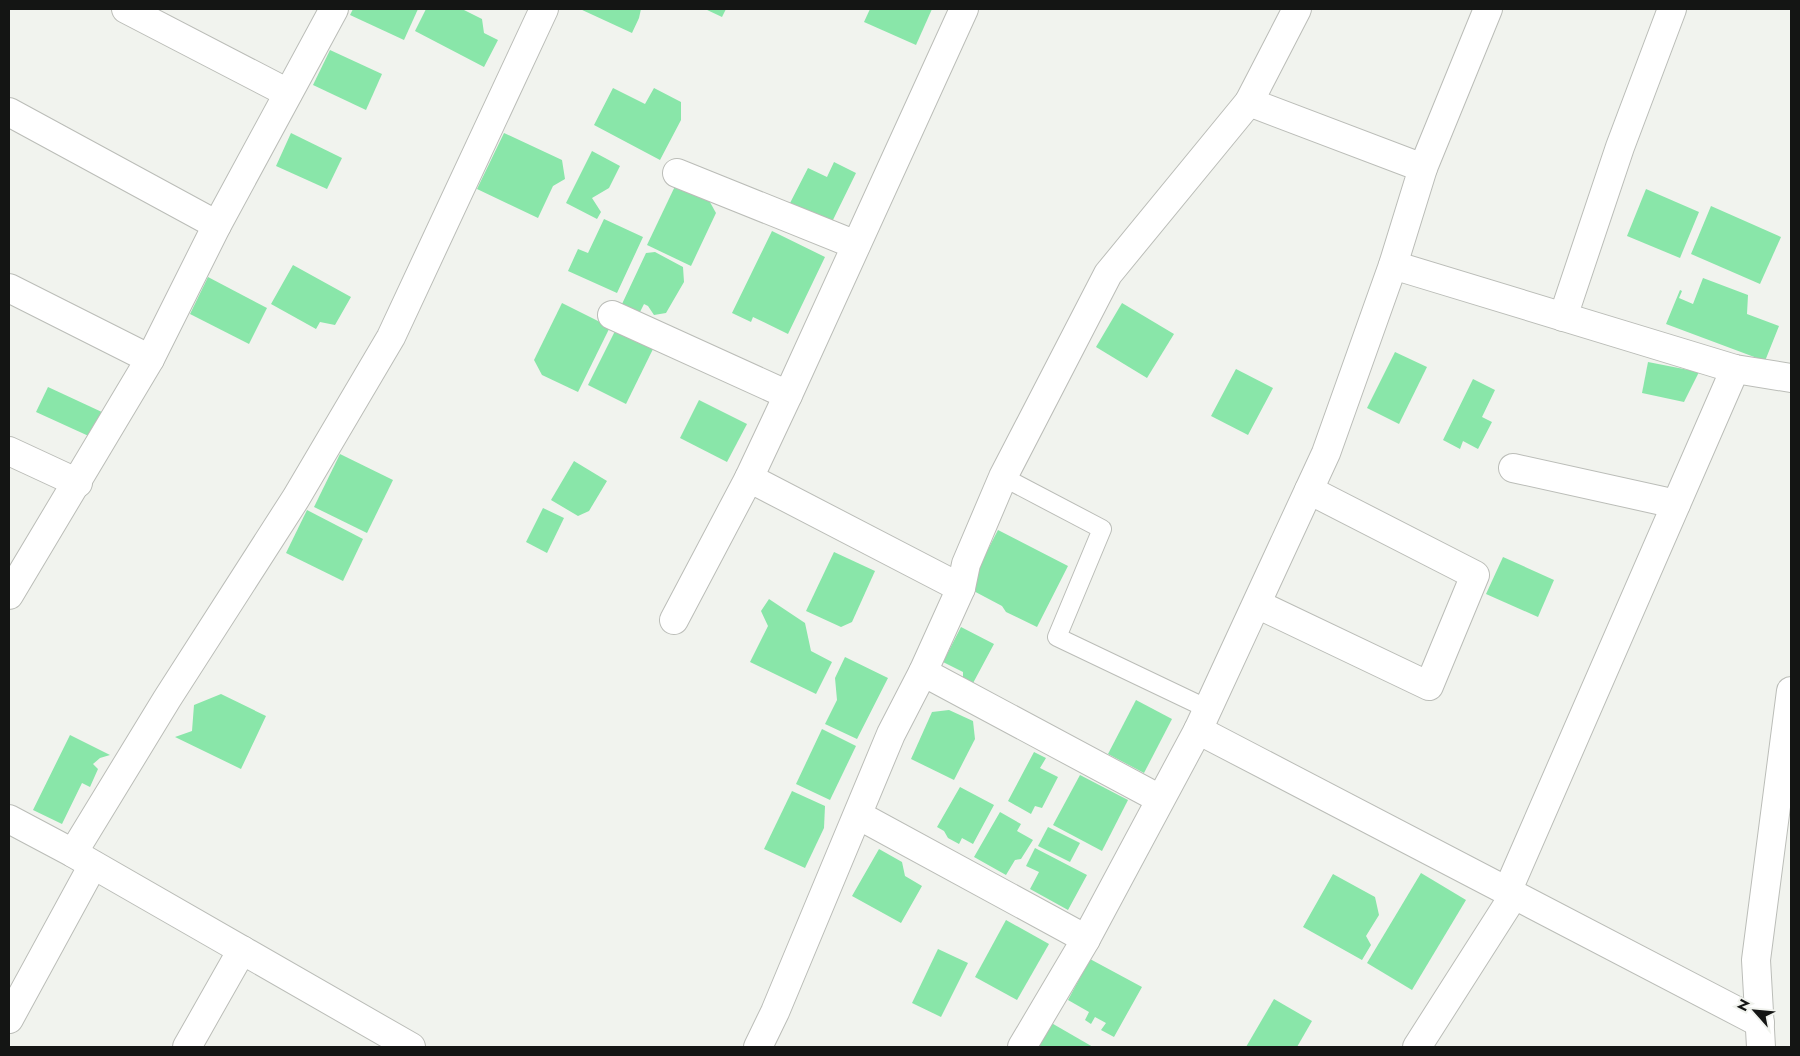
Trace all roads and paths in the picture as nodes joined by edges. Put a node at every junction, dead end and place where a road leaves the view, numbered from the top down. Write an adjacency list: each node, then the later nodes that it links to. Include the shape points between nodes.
1 (126, 9): 8 (street)
2 (334, 9): 8 (street)
3 (544, 9): 40 (street, via 391,337 296,498 167,699)
4 (964, 9): 14 (street)
5 (1297, 9): 9 (street)
6 (1488, 9): 11 (street)
7 (1672, 9): 18 (street, via 1620,147)
8 (288, 93): 13 (street)
9 (1249, 102): 11 (street); 25 (street, via 1108,274)
10 (9, 112): 13 (street)
11 (1423, 168): 15 (street)
12 (677, 173): 14 (street)
13 (217, 224): 19 (street)
14 (856, 245): 22 (street)
15 (1393, 265): 18 (street); 28 (street, via 1326,453)
16 (9, 288): 19 (street)
17 (612, 315): 22 (street)
18 (1563, 317): 20 (street)
19 (150, 359): 27 (street)
20 (1735, 369): 21 (street); 29 (street)
21 (1791, 378)
22 (788, 395): 26 (street)
23 (9, 451): 27 (street)
24 (1513, 468): 29 (street)
25 (1002, 477): 30 (street, via 966,564); 36 (lane, via 1102,528 1057,637)
26 (749, 478): 30 (street); 33 (street)
27 (78, 482): 31 (street)
28 (1309, 490): 32 (street); 32 (street, via 1475,575 1429,686)
29 (1676, 504): 41 (street)
30 (961, 588): 34 (street)
31 (9, 595)
32 (1257, 604): 36 (street)
33 (674, 620)
34 (923, 672): 37 (street); 38 (street, via 891,734)
35 (1791, 691): 45 (street, via 1756,960)
36 (1203, 719): 37 (street); 41 (street)
37 (1160, 799): 42 (street)
38 (858, 815): 42 (street); 49 (street)
39 (9, 819): 40 (street)
40 (83, 859): 43 (street); 44 (street)
41 (1511, 894): 45 (street); 51 (street)
42 (1086, 939): 50 (street)
43 (242, 950): 46 (street); 47 (street)
44 (9, 1019)
45 (1760, 1035)
46 (374, 1038): 48 (street)
47 (186, 1047)
48 (411, 1047)
49 (758, 1047)
50 (1022, 1047)
51 (1417, 1047)

